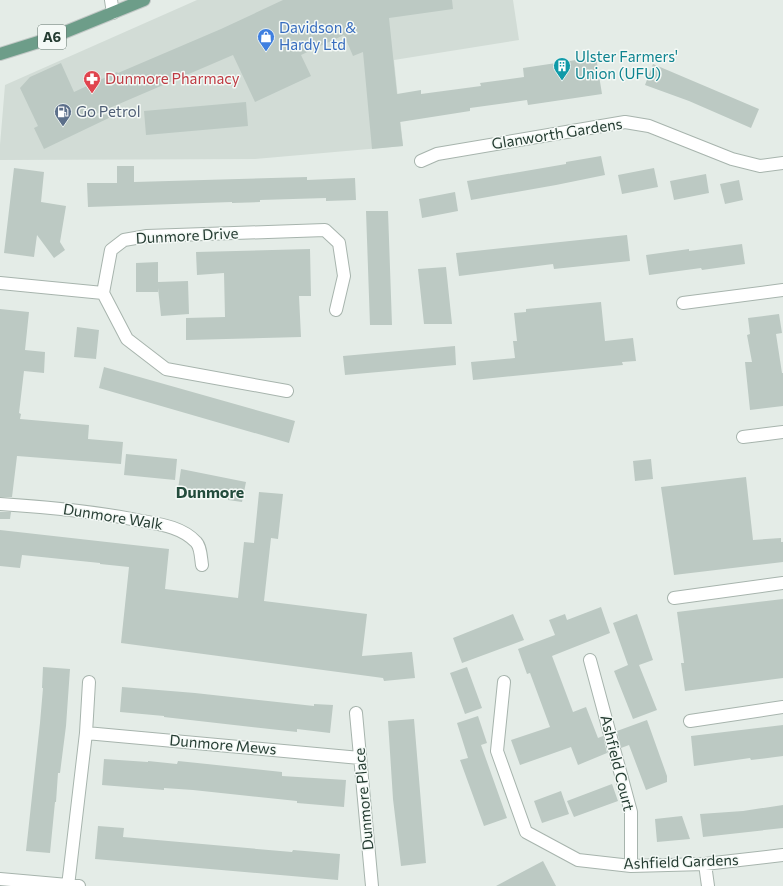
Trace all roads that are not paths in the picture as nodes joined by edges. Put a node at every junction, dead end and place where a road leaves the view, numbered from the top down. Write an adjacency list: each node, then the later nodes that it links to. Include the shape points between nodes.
1 (111, 0): 3 (street)
2 (144, 0): 3 (main road, A6)
3 (114, 13): 4 (main road, A6, via 48,39)
4 (0, 54)
5 (421, 161): 6 (street, Glanworth Gardens, via 437,154 625,122 649,126 732,159 760,166)
6 (783, 163)
7 (0, 283): 9 (street)
8 (783, 290): 10 (street)
9 (102, 293): 11 (street, Dunmore Drive, via 111,250 124,240 147,236 325,230 339,243 344,276); 12 (street, via 127,339 166,369)
10 (683, 303)
11 (336, 310)
12 (287, 391)
13 (783, 432): 14 (street)
14 (743, 437)
15 (0, 504): 16 (street, Dunmore Walk, via 63,508 171,527 187,534 198,543)
16 (202, 565)
17 (783, 583): 18 (street)
18 (674, 598)
19 (590, 660): 29 (street, Ashfield Court, via 631,812)
20 (89, 682): 25 (street)
21 (504, 682): 29 (street, Ashfield Gardens, via 497,752 526,832 578,860)
22 (783, 708): 24 (street)
23 (356, 713): 26 (street, Dunmore Place)
24 (690, 721)
25 (86, 733): 26 (street, Dunmore Mews); 31 (street)
26 (360, 758): 32 (street, Dunmore Place)
27 (783, 855): 28 (street, Ashfield Gardens)
28 (704, 864): 29 (street, Ashfield Gardens); 33 (street)
29 (631, 866)
30 (0, 879): 31 (street)
31 (72, 886)
32 (372, 886)
33 (708, 886)

